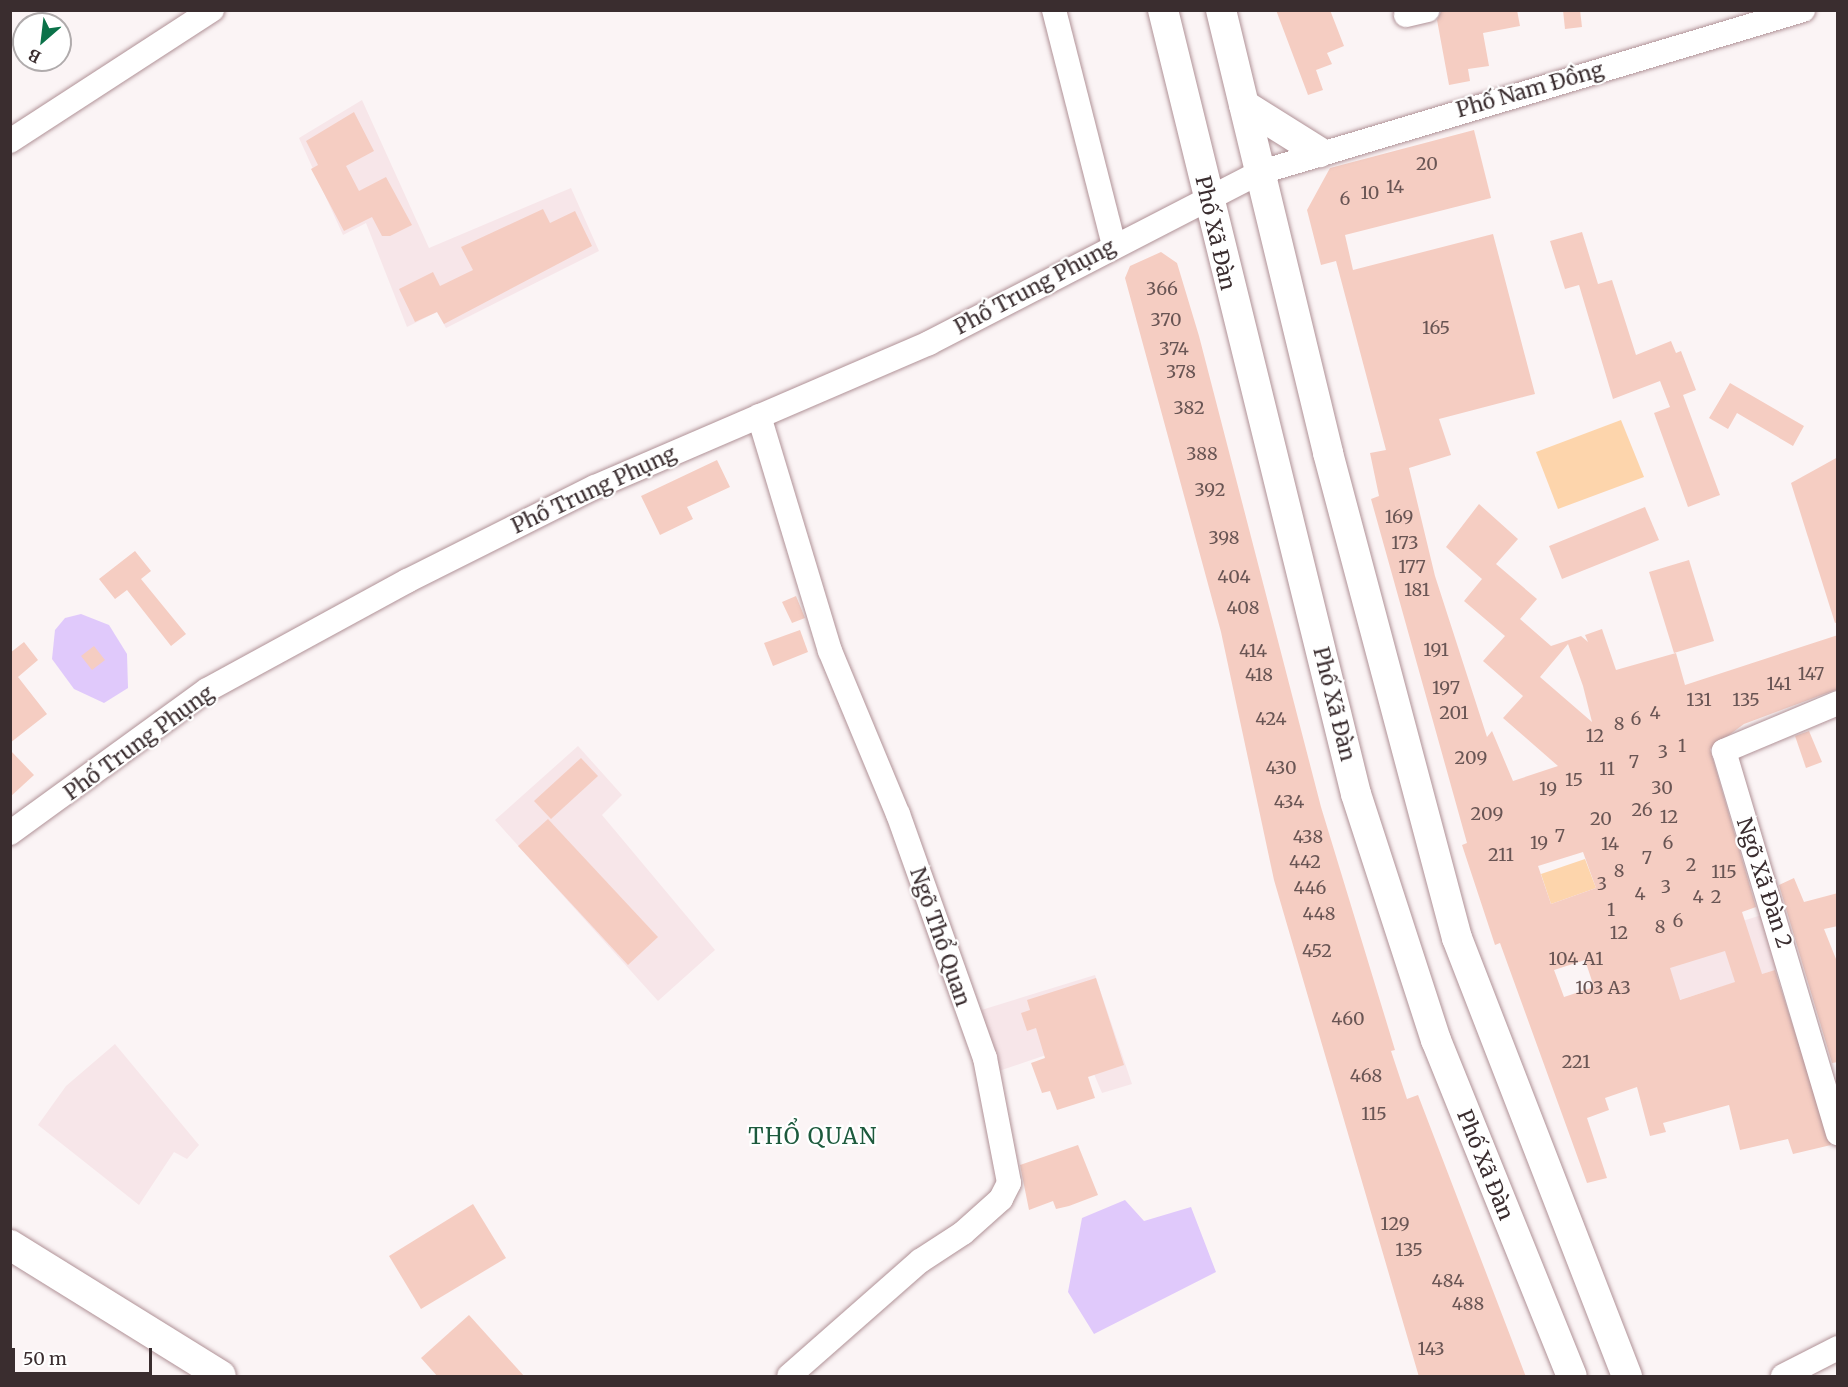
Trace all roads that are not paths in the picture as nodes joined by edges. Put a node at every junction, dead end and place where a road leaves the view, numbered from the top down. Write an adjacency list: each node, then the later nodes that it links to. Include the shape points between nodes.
1 (212, 10): 7 (street)
2 (1054, 10): 11 (street)
3 (1163, 10): 10 (main road, Phố Xã Đàn)
4 (1221, 10): 6 (main road)
5 (1803, 10): 8 (street, Phố Nam Đồng)
6 (1244, 105): 8 (main road); 9 (main road)
7 (10, 141)
8 (1319, 152): 9 (street, Phố Nam Đồng)
9 (1258, 173): 10 (street, Phố Trung Phụng); 21 (main road, via 1457,938)
10 (1207, 198): 11 (street, Phố Trung Phụng); 20 (main road, Phố Xã Đàn, via 1374,852 1440,1050)
11 (1114, 246): 12 (street, Phố Trung Phụng, via 929,343)
12 (759, 416): 14 (street, Phố Trung Phụng, via 595,487 207,690); 19 (street, Ngõ Thổ Quan, via 830,651 898,814 985,1058 1010,1183 1001,1199 963,1233 920,1261)
13 (1838, 704): 15 (street, Ngõ Xã Đàn 2, via 1724,751)
14 (10, 833)
15 (1838, 1133)
16 (10, 1245): 18 (main road)
17 (1838, 1348): 22 (street)
18 (221, 1377)
19 (789, 1377)
20 (1572, 1377)
21 (1627, 1377)
22 (1783, 1377)

